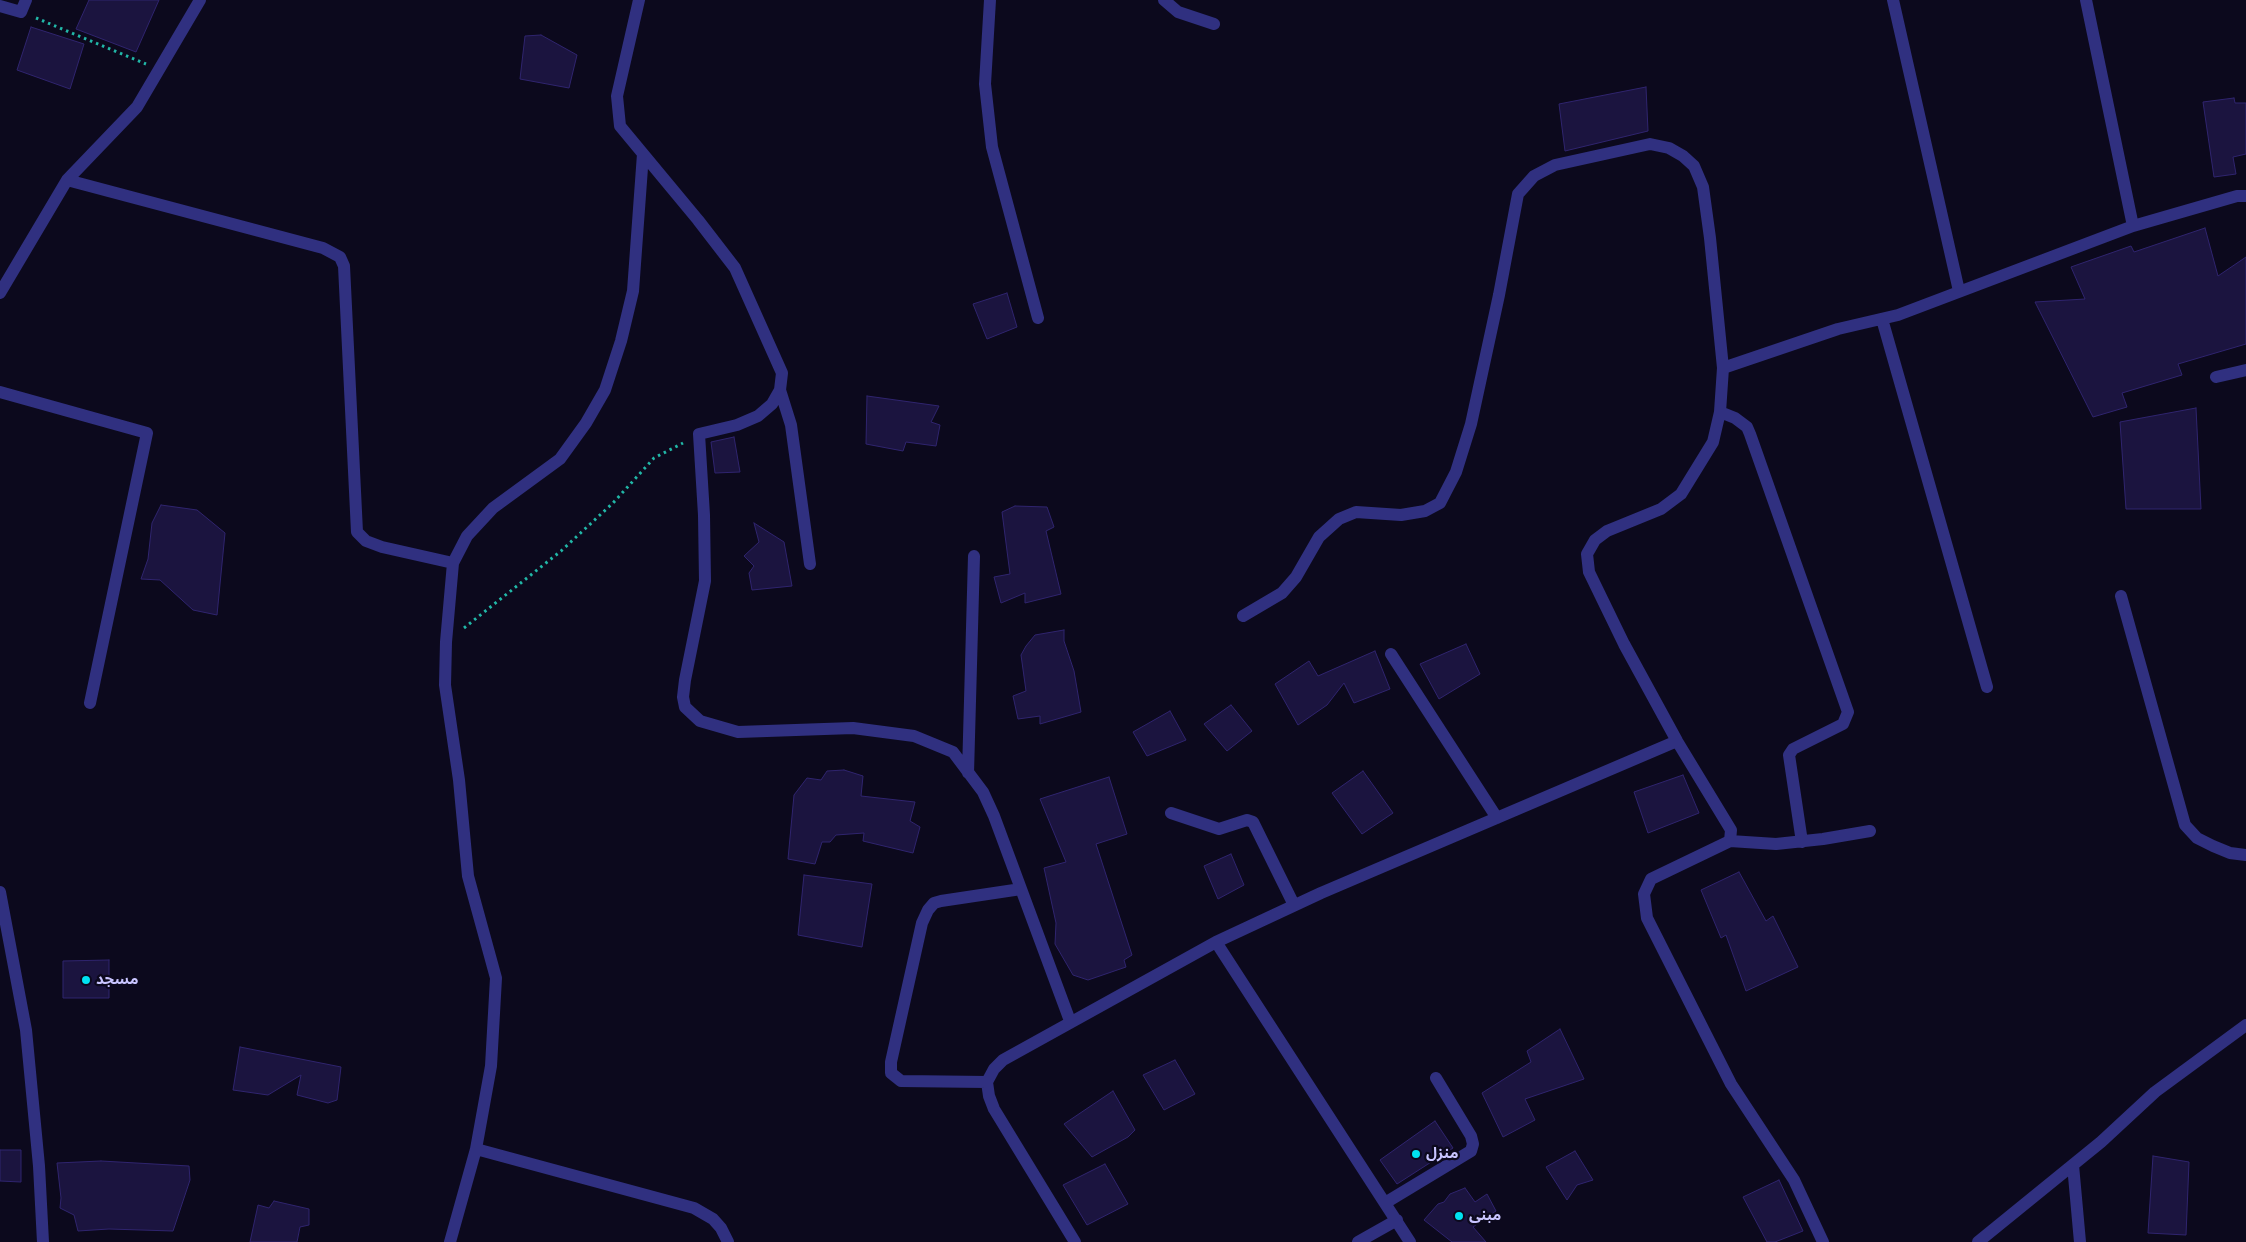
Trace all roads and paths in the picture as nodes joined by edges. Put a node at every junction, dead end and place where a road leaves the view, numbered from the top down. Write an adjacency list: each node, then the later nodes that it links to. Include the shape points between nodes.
1 (200, 0): 10 (street)
2 (639, 0): 11 (street, via 617,96 620,126)
3 (990, 0): 17 (street, via 985,84 992,147)
4 (1164, 0): 9 (street, via 1178,12)
5 (1893, 0): 15 (street)
6 (2086, 0): 14 (street)
7 (0, 6): 8 (street)
8 (24, 6): 10 (path)
9 (1214, 24)
10 (159, 69): 12 (street, via 136,107)
11 (643, 154): 22 (street, via 734,268 782,373); 27 (street, via 632,291 621,341 605,390 560,459 493,508 467,536)
12 (68, 180): 16 (street); 27 (street, via 323,248 340,257 344,266 357,532 366,541 382,547)
13 (2246, 196): 14 (street)
14 (2133, 226): 15 (street)
15 (1959, 292): 18 (street)
16 (0, 293)
17 (1038, 318)
18 (1882, 319): 19 (street, via 1838,329); 33 (street)
19 (1723, 368): 24 (street); 30 (street, via 1703,187 1694,166 1669,148 1650,144 1555,165 1541,172 1518,194 1470,424 1456,472 1440,503 1425,511 1401,515 1356,512 1339,518 1318,537 1296,577 1282,593)
20 (2246, 370): 21 (street)
21 (2216, 377)
22 (780, 390): 25 (street, via 772,404 758,416 738,425); 28 (street, via 791,425)
23 (0, 392): 34 (street, via 147,433)
24 (1720, 412): 35 (street, via 1713,442 1681,494 1661,509 1607,531 1595,540 1587,554 1589,572); 41 (street, via 1735,418 1747,427 1750,434 1848,712 1843,724 1789,754)
25 (700, 434): 31 (path, via 654,458 613,503 561,551); 36 (street, via 704,581 685,680 685,707 700,721 738,732 853,728 914,736 953,752)
26 (974, 556): 36 (street)
27 (453, 563): 31 (street)
28 (810, 564)
29 (2121, 596): 42 (street, via 2185,825 2197,838 2213,846)
30 (1242, 616)
31 (446, 642): 52 (street, via 446,685 468,876 496,978 491,1066)
32 (1391, 654): 38 (street)
33 (1987, 687)
34 (90, 703)
35 (1677, 741): 38 (street); 40 (street, via 1731,830)
36 (968, 773): 43 (street, via 994,816)
37 (1171, 813): 45 (street, via 1219,829 1247,820 1253,822)
38 (1497, 818): 45 (street)
39 (1870, 831): 41 (street)
40 (1730, 842): 41 (street); 62 (street, via 1650,879 1644,894 1648,918 1664,956 1732,1084 1794,1180)
41 (1802, 842)
42 (2246, 855)
43 (1021, 889): 48 (street); 51 (street, via 941,901 928,910 922,923 891,1062 891,1073 901,1081)
44 (0, 892): 46 (street)
45 (1294, 905): 47 (street)
46 (2, 906): 56 (street, via 26,1030)
47 (1216, 942): 48 (street); 54 (street)
48 (1070, 1021): 51 (street, via 1003,1060)
49 (2246, 1025): 53 (street, via 2156,1092)
50 (1436, 1078): 54 (street, via 1473,1144 1470,1151)
51 (987, 1082): 59 (street, via 994,1108)
52 (476, 1149): 57 (street); 58 (street, via 694,1208 714,1219)
53 (2073, 1165): 63 (street); 64 (street)
54 (1386, 1203): 55 (street)
55 (1397, 1220): 60 (street); 61 (street)
56 (43, 1242)
57 (450, 1242)
58 (728, 1242)
59 (1075, 1242)
60 (1358, 1242)
61 (1410, 1242)
62 (1823, 1242)
63 (1978, 1242)
64 (2080, 1242)

